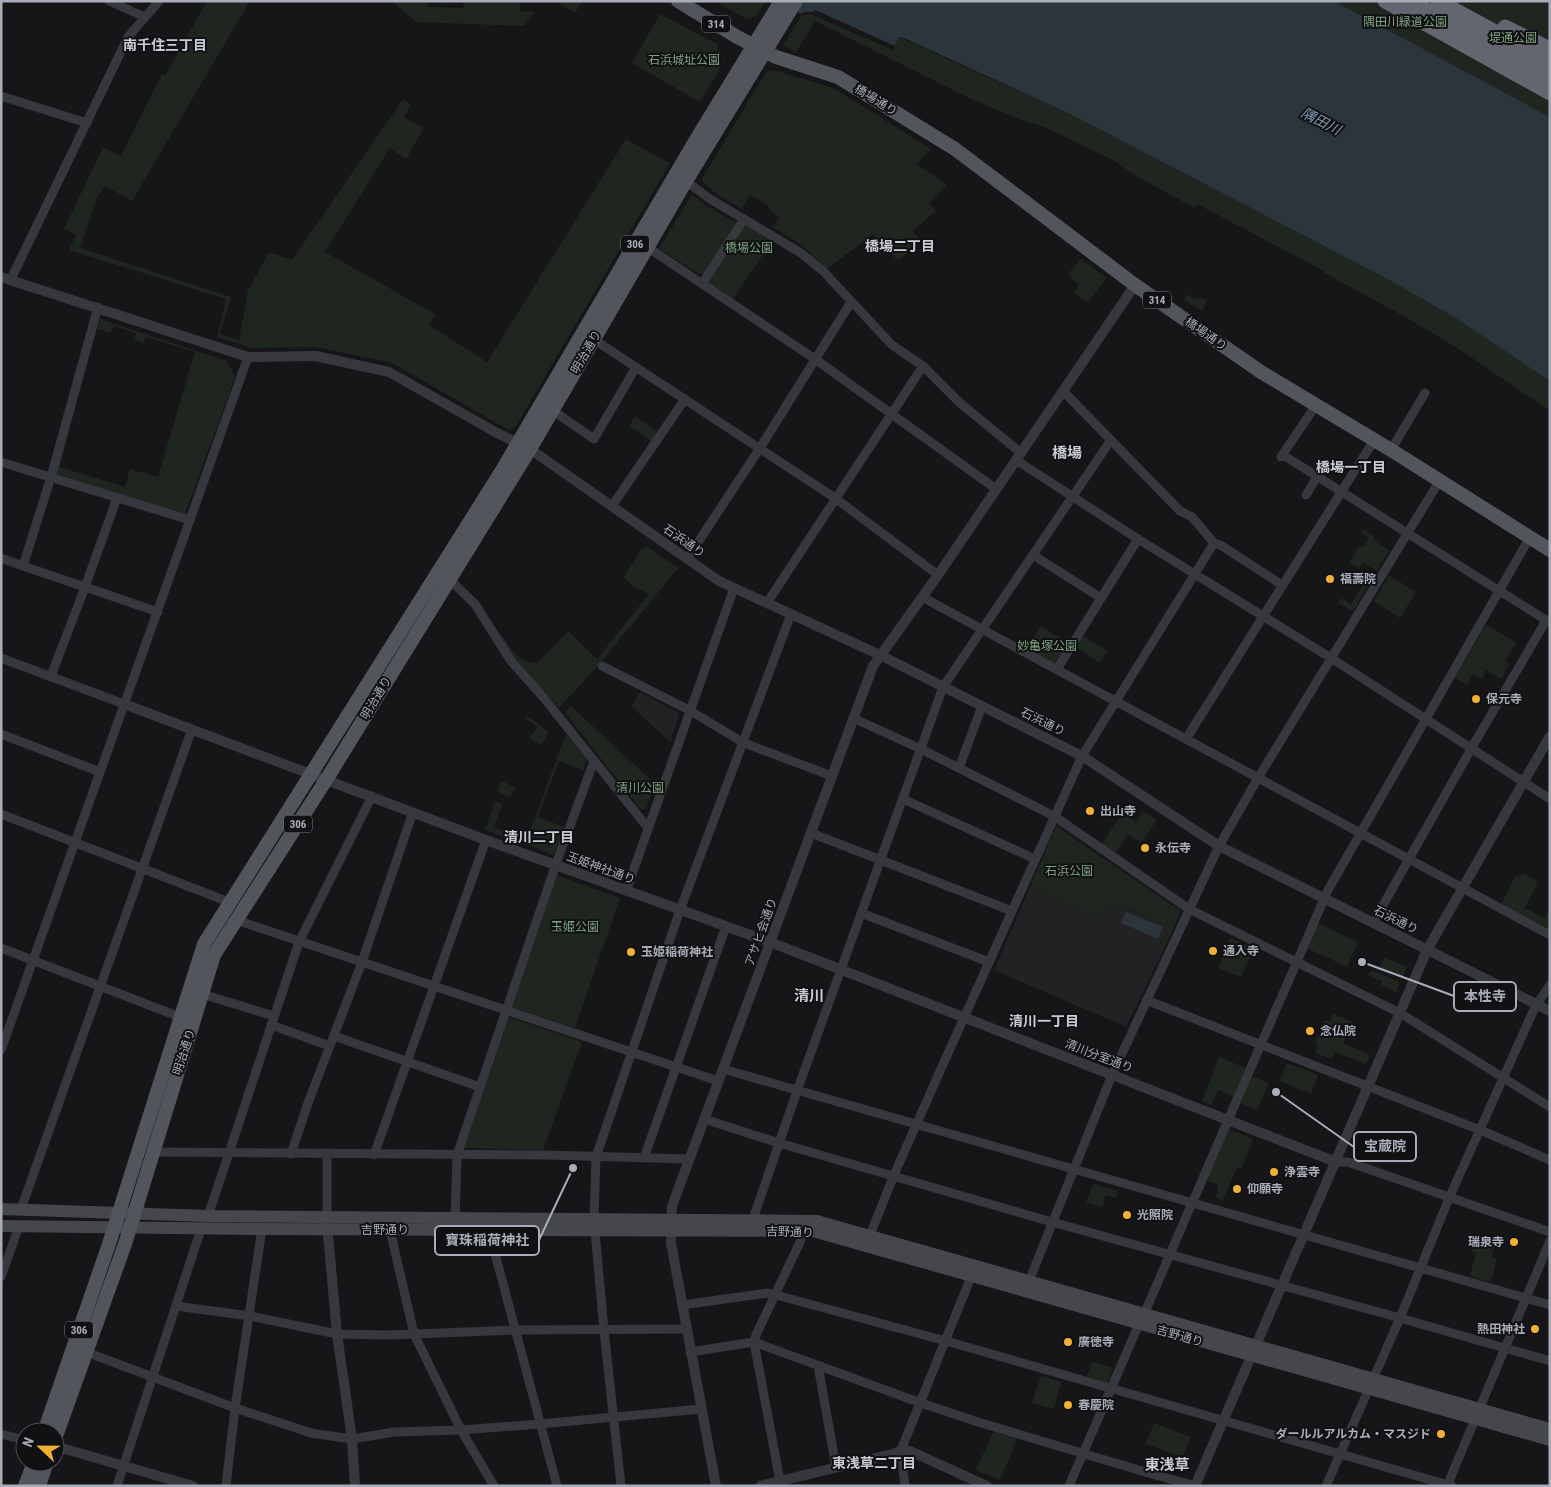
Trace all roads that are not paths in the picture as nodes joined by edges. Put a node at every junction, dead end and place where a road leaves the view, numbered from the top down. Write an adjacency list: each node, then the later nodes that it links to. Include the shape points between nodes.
1 (109, 1): 9 (street)
2 (159, 1): 9 (street)
3 (678, 1): 10 (main road, 314)
4 (1385, 1): 14 (highway)
5 (1410, 1): 13 (highway)
6 (1438, 1): 12 (highway)
7 (1446, 1): 11 (highway)
8 (787, 3): 10 (main road, 明治通り / 306)
9 (145, 17): 16 (street, via 128,37)
10 (760, 49): 17 (main road, 明治通り / 306); 22 (main road, 橋場通り / 314, via 838,77 955,150); 37 (main road, 明治通り / 306, via 693,145)
11 (1550, 49)
12 (1550, 64)
13 (1550, 79)
14 (1550, 93)
15 (1, 96): 16 (street)
16 (87, 123): 20 (street)
17 (686, 181): 18 (street); 19 (main road, 明治通り / 306)
18 (744, 219): 21 (street); 23 (street, via 801,253 823,271)
19 (647, 247): 21 (street); 25 (main road, 明治通り / 306)
20 (6, 278): 24 (street, 石浜通り)
21 (702, 284): 27 (street)
22 (1135, 285): 30 (street, アサヒ会通り); 33 (main road, 橋場通り / 314, via 1261,372)
23 (851, 302): 27 (street); 28 (street, via 892,345)
24 (98, 308): 26 (street, 石浜通り); 42 (street)
25 (594, 339): 29 (street); 34 (main road, 明治通り / 306)
26 (248, 357): 37 (street, 石浜通り, via 316,356 389,372); 52 (street)
27 (815, 359): 35 (street); 39 (street)
28 (922, 366): 35 (street); 40 (street)
29 (636, 367): 32 (street); 34 (street, via 594,438)
30 (1063, 391): 36 (street); 40 (street, アサヒ会通り)
31 (1425, 393): 38 (street)
32 (684, 399): 39 (street); 51 (street)
33 (1316, 405): 38 (main road, 橋場通り / 314); 43 (street, via 1282,456)
34 (552, 410): 37 (main road, 明治通り / 306)
35 (891, 415): 45 (street); 50 (street)
36 (1111, 440): 48 (street); 56 (street, via 1180,510 1192,517)
37 (524, 446): 51 (street, 石浜通り); 64 (main road, 明治通り / 306); 101 (main road, 明治通り / 306, via 502,472)
38 (1387, 447): 44 (main road, 橋場通り / 314); 46 (street, via 1374,443)
39 (760, 448): 50 (street); 60 (street)
40 (1019, 456): 45 (street, アサヒ会通り); 48 (street)
41 (1, 462): 42 (street)
42 (51, 477): 49 (street); 61 (street)
43 (1317, 477): 46 (street); 47 (street)
44 (1440, 480): 53 (street); 54 (main road, 橋場通り / 314)
45 (996, 489): 63 (street, アサヒ会通り)
46 (1341, 492): 53 (street); 65 (street)
47 (1306, 495)
48 (1073, 497): 55 (street); 58 (street)
49 (117, 498): 52 (street); 66 (street)
50 (835, 498): 63 (street); 71 (street)
51 (612, 506): 60 (street, 石浜通り)
52 (190, 520): 72 (street)
53 (1408, 534): 68 (street); 79 (street)
54 (1530, 537): 57 (main road, 橋場通り / 314); 68 (street)
55 (1138, 539): 62 (street); 70 (street)
56 (1214, 543): 62 (street); 65 (street)
57 (1550, 550)
58 (1033, 555): 70 (street); 76 (street)
59 (1, 558): 61 (street)
60 (687, 559): 67 (street, 石浜通り)
61 (23, 566): 66 (street)
62 (1194, 573): 74 (street); 84 (street)
63 (938, 575): 69 (street, アサヒ会通り)
64 (449, 580): 98 (street, via 475,604 511,661); 104 (main road, 明治通り / 306)
65 (1282, 585): 74 (street)
66 (85, 587): 72 (street); 82 (street)
67 (734, 588): 71 (street, 石浜通り); 87 (street)
68 (1498, 591): 75 (street); 89 (street)
69 (922, 596): 76 (street); 77 (street, アサヒ会通り)
70 (1101, 598): 81 (street)
71 (767, 603): 73 (street, 石浜通り)
72 (158, 612): 85 (street)
73 (792, 614): 77 (street, 石浜通り); 94 (street)
74 (1262, 616): 79 (street); 93 (street)
75 (1547, 621): 96 (street)
76 (982, 629): 81 (street); 83 (street)
77 (880, 655): 83 (street, 石浜通り); 88 (street, アサヒ会通り)
78 (1, 658): 82 (street)
79 (1331, 658): 89 (street); 103 (street)
80 (602, 666): 87 (street)
81 (1057, 669): 84 (street)
82 (51, 676): 85 (street)
83 (943, 686): 86 (street, 石浜通り); 95 (street)
84 (1114, 702): 93 (street); 97 (street)
85 (124, 704): 90 (street, 玉姫神社通り); 100 (street)
86 (982, 706): 97 (street, 石浜通り); 99 (street)
87 (689, 710): 94 (street); 112 (street)
88 (853, 718): 95 (street); 102 (street, アサヒ会通り)
89 (1425, 719): 96 (street); 113 (street)
90 (192, 729): 101 (street, 玉姫神社通り); 122 (street)
91 (1, 734): 100 (street)
92 (1550, 736): 105 (street)
93 (1186, 739): 103 (street)
94 (744, 743): 102 (street); 128 (street)
95 (921, 749): 99 (street); 107 (street)
96 (1471, 749): 105 (street); 120 (street)
97 (1082, 756): 111 (street); 117 (street, 石浜通り)
98 (594, 761): 112 (street); 121 (street)
99 (959, 768): 111 (street)
100 (100, 772): 116 (street)
101 (311, 774): 104 (street, 玉姫神社通り); 126 (main road, 明治通り / 306)
102 (832, 776): 114 (street, アサヒ会通り)
103 (1258, 778): 113 (street); 117 (street)
104 (326, 780): 106 (street, 玉姫神社通り); 131 (main road, 明治通り / 306)
105 (1524, 782): 108 (street); 123 (street)
106 (372, 796): 109 (street, 玉姫神社通り); 135 (street)
107 (903, 799): 118 (street); 119 (street)
108 (1550, 799)
109 (413, 812): 115 (street, 玉姫神社通り); 141 (street)
110 (1, 814): 116 (street)
111 (1054, 816): 119 (street); 127 (street)
112 (648, 828): 124 (street)
113 (1361, 832): 120 (street); 125 (street)
114 (811, 833): 118 (street); 136 (street, アサヒ会通り)
115 (486, 840): 121 (street, 玉姫神社通り); 145 (street)
116 (75, 842): 122 (street); 139 (street)
117 (1219, 846): 125 (street, 石浜通り); 127 (street)
118 (881, 859): 129 (street); 130 (street)
119 (1035, 859): 129 (street)
120 (1408, 859): 123 (street); 132 (street)
121 (556, 864): 124 (street, 玉姫神社通り); 150 (street)
122 (142, 868): 126 (street); 146 (street)
123 (1463, 889): 134 (street); 138 (street)
124 (626, 891): 128 (street, 玉姫神社通り)
125 (1324, 899): 132 (street, 石浜通り); 140 (street)
126 (229, 902): 153 (main road, 明治通り / 306, via 204,944)
127 (1188, 909): 140 (street); 148 (street)
128 (680, 910): 133 (street, 玉姫神社通り); 161 (street)
129 (1012, 911): 142 (street)
130 (861, 913): 142 (street); 143 (street)
131 (236, 920): 135 (street); 147 (main road, 明治通り / 306, via 214,955)
132 (1374, 924): 138 (street, 石浜通り)
133 (726, 926): 136 (street, 玉姫神社通り); 163 (street)
134 (1550, 935)
135 (299, 942): 141 (street); 155 (street)
136 (770, 942): 143 (street, 清川分室通り); 164 (street, アサヒ会通り)
137 (1, 948): 139 (street)
138 (1427, 950): 149 (street, 石浜通り); 152 (street)
139 (33, 961): 146 (street); 160 (street)
140 (1296, 961): 152 (street); 158 (street)
141 (362, 962): 145 (street); 157 (street)
142 (989, 962): 154 (street)
143 (841, 969): 154 (street, 清川分室通り); 170 (street)
144 (1550, 985): 149 (street)
145 (434, 986): 150 (street); 162 (street)
146 (100, 987): 153 (street); 193 (street)
147 (202, 994): 155 (street); 156 (main road, 明治通り / 306)
148 (1146, 1000): 158 (street); 165 (street)
149 (1536, 1005): 151 (street, 石浜通り); 166 (street)
150 (506, 1010): 161 (street); 168 (street)
151 (1550, 1011)
152 (1400, 1012): 166 (street); 169 (street)
153 (180, 1017): 156 (street); 194 (main road, 明治通り / 306)
154 (964, 1017): 165 (street, 清川分室通り); 174 (street)
155 (273, 1020): 159 (street); 178 (street)
156 (194, 1022): 177 (main road, 明治通り / 306)
157 (334, 1036): 159 (street); 162 (street)
158 (1260, 1044): 169 (street); 173 (street)
159 (330, 1046): 180 (street)
160 (1, 1050)
161 (633, 1052): 163 (street); 183 (street)
162 (407, 1062): 168 (street); 181 (street)
163 (677, 1067): 167 (street); 184 (street)
164 (723, 1069): 167 (street, アサヒ会通り); 170 (street)
165 (1112, 1075): 173 (street, 清川分室通り); 188 (street)
166 (1503, 1078): 171 (street); 175 (street)
167 (718, 1081): 172 (street, アサヒ会通り)
168 (480, 1087): 182 (street)
169 (1368, 1088): 175 (street); 187 (street)
170 (797, 1091): 174 (street); 176 (street)
171 (1550, 1107)
172 (704, 1119): 176 (street); 185 (street, アサヒ会通り)
173 (1227, 1119): 187 (street, 清川分室通り); 191 (street)
174 (917, 1124): 188 (street); 189 (street)
175 (1480, 1130): 186 (street); 190 (street)
176 (779, 1143): 189 (street); 197 (street)
177 (152, 1152): 178 (street); 198 (main road, 明治通り / 306)
178 (229, 1153): 180 (street); 195 (street)
179 (327, 1153): 180 (street); 181 (street); 200 (street)
180 (291, 1154)
181 (374, 1155): 182 (street)
182 (457, 1155): 183 (street); 196 (street)
183 (596, 1158): 184 (street); 201 (street)
184 (644, 1158): 185 (street)
185 (690, 1159): 202 (street, アサヒ会通り, via 672,1206)
186 (1550, 1160)
187 (1336, 1162): 190 (street, via 1348,1162); 212 (street)
188 (1074, 1168): 191 (street); 199 (street)
189 (894, 1175): 199 (street); 213 (street)
190 (1450, 1196): 211 (street); 216 (street)
191 (1191, 1202): 212 (street); 215 (street)
192 (1, 1209): 193 (main road, 吉野通り)
193 (21, 1209): 194 (main road, 吉野通り)
194 (119, 1213): 198 (main road, 吉野通り); 205 (main road, 明治通り / 306)
195 (208, 1216): 198 (main road, 吉野通り); 200 (main road, 吉野通り)
196 (455, 1218): 200 (main road, 吉野通り); 201 (main road, 吉野通り)
197 (753, 1220): 202 (main road, 吉野通り); 213 (main road, 吉野通り, via 817,1221)
198 (132, 1221): 205 (main road, 吉野通り); 206 (main road, 吉野通り); 238 (main road, 明治通り / 306)
199 (1052, 1222): 215 (street); 219 (street)
200 (327, 1223): 207 (main road, 吉野通り); 208 (main road, 吉野通り); 232 (street)
201 (595, 1225): 202 (main road, 吉野通り); 209 (main road, 吉野通り); 230 (street)
202 (671, 1225): 210 (main road, 吉野通り); 223 (street, アサヒ会通り)
203 (1, 1226): 204 (main road, 吉野通り)
204 (19, 1226): 205 (main road, 吉野通り); 218 (street)
205 (114, 1228): 251 (main road, 明治通り / 306)
206 (202, 1229): 207 (main road, 吉野通り); 225 (street)
207 (262, 1229): 226 (street)
208 (390, 1230): 209 (main road, 吉野通り); 233 (street)
209 (489, 1231): 229 (street)
210 (803, 1231): 217 (main road, 吉野通り); 221 (street)
211 (1550, 1232)
212 (1304, 1234): 216 (street); 220 (street)
213 (870, 1235): 219 (main road, 吉野通り)
214 (1550, 1241): 222 (street)
215 (1169, 1253): 220 (street); 228 (street)
216 (1420, 1268): 222 (street); 227 (street)
217 (971, 1276): 228 (main road, 吉野通り); 234 (street)
218 (1, 1277)
219 (1028, 1281): 228 (main road, 吉野通り)
220 (1282, 1285): 227 (street); 237 (street)
221 (776, 1295): 223 (street, via 768,1293); 234 (street); 235 (street)
222 (1526, 1298): 224 (street); 236 (street)
223 (682, 1305): 231 (street, アサヒ会通り)
224 (1550, 1305)
225 (176, 1306): 226 (street); 242 (street)
226 (250, 1316): 232 (street); 246 (street)
227 (1400, 1318): 236 (street); 243 (street)
228 (1141, 1319): 237 (main road, 吉野通り); 244 (street)
229 (515, 1330): 230 (street); 233 (street); 253 (street)
230 (604, 1330): 231 (street); 249 (street)
231 (686, 1330): 239 (street, アサヒ会通り)
232 (338, 1334): 233 (street); 258 (street)
233 (414, 1334): 255 (street)
234 (946, 1341): 244 (street); 245 (street)
235 (754, 1342): 239 (street); 241 (street); 268 (street)
236 (1505, 1348): 240 (street); 248 (street)
237 (1254, 1351): 243 (main road, 吉野通り); 250 (street)
238 (86, 1352): 242 (street); 252 (main road, 明治通り / 306)
239 (690, 1352): 247 (street, アサヒ会通り)
240 (1550, 1361)
241 (820, 1366): 245 (street); 265 (street)
242 (152, 1377): 246 (street); 264 (street)
243 (1371, 1384): 248 (main road, 吉野通り); 263 (street)
244 (1110, 1389): 250 (street); 262 (street)
245 (920, 1403): 261 (street); 262 (street)
246 (236, 1408): 258 (street, via 311,1433); 274 (street)
247 (702, 1409): 249 (street); 279 (street, アサヒ会通り)
248 (1477, 1414): 254 (main road, 吉野通り); 259 (main road, 吉野通り); 269 (street)
249 (613, 1416): 253 (street); 278 (street)
250 (1223, 1421): 263 (street); 284 (street)
251 (47, 1422)
252 (61, 1422)
253 (540, 1424): 255 (street); 277 (street)
254 (1550, 1429)
255 (461, 1430): 258 (street, via 394,1432); 276 (street)
256 (1, 1434): 257 (street)
257 (15, 1438)
258 (352, 1439): 275 (street)
259 (1550, 1440)
260 (65, 1449): 264 (street)
261 (902, 1450): 265 (street); 281 (street); 282 (street)
262 (1084, 1453): 283 (street); 284 (street)
263 (1340, 1454): 269 (street); 285 (street)
264 (124, 1466): 272 (street); 273 (street)
265 (836, 1467): 268 (street)
266 (30, 1472): 270 (main road)
267 (44, 1472): 271 (main road)
268 (780, 1481): 280 (street)
269 (1449, 1485)
270 (25, 1486)
271 (39, 1486)
272 (117, 1486)
273 (193, 1486)
274 (226, 1486)
275 (355, 1486)
276 (494, 1486)
277 (557, 1486)
278 (621, 1486)
279 (716, 1486)
280 (760, 1486)
281 (905, 1486)
282 (987, 1486)
283 (1069, 1486)
284 (1195, 1486)
285 (1326, 1486)

